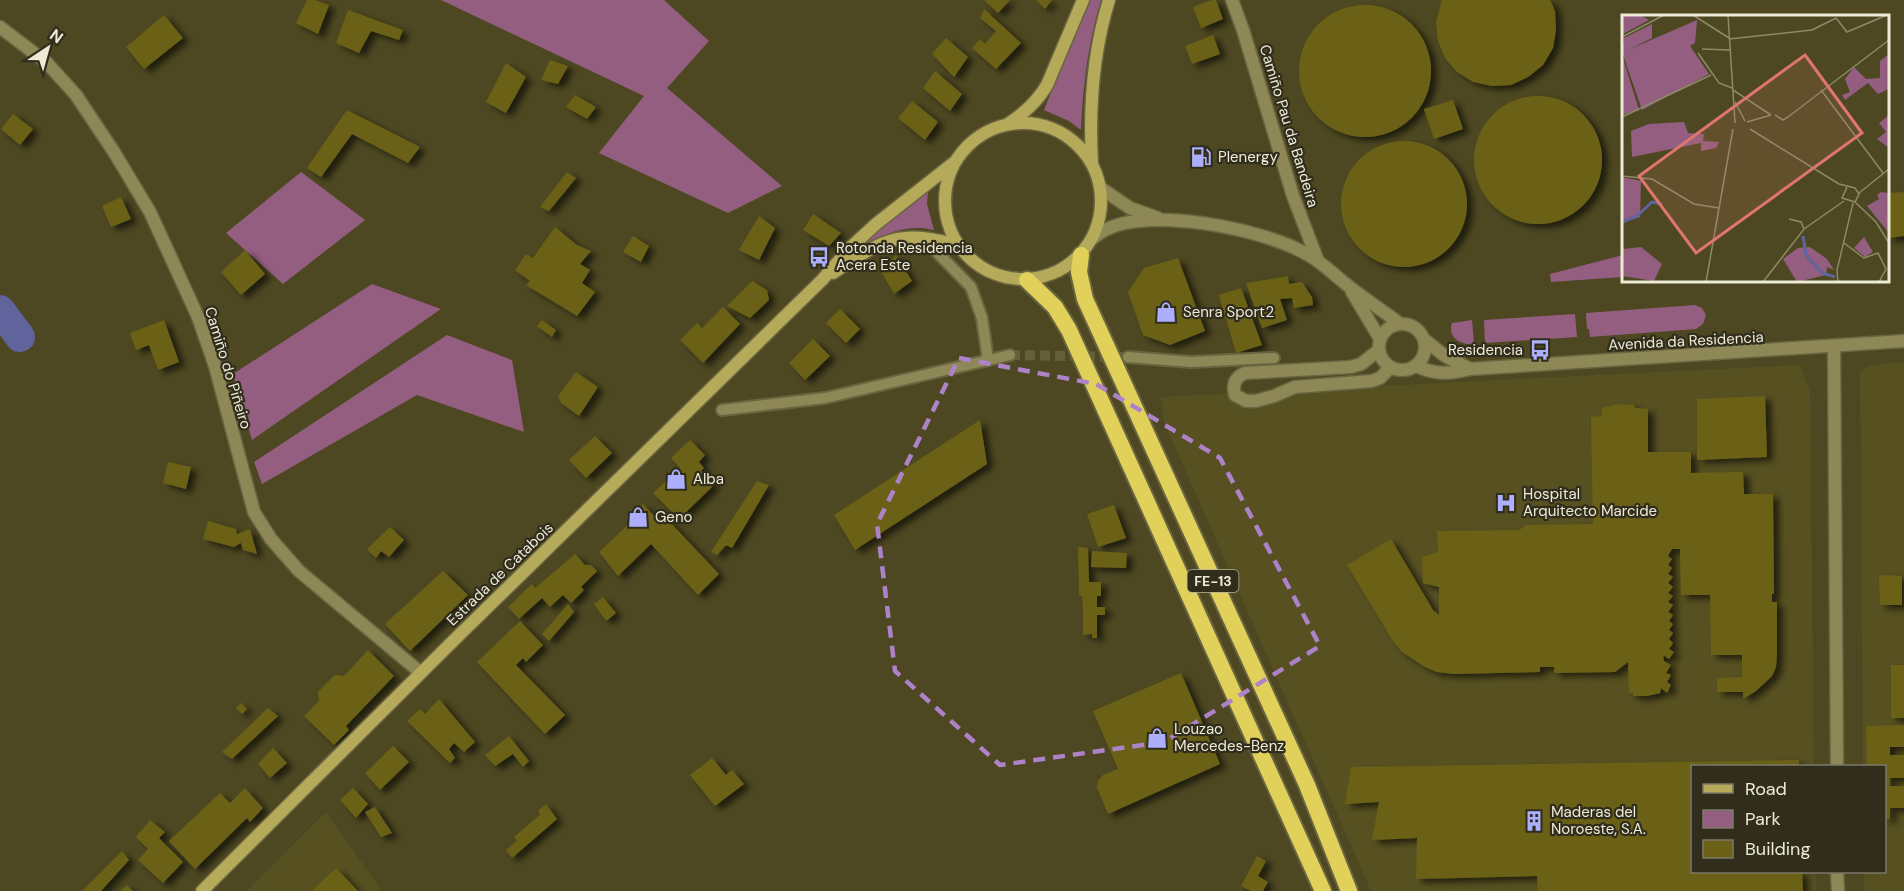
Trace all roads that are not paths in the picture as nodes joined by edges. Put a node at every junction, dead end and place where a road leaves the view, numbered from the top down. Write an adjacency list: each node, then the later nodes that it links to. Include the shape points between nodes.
1 (1083, 0): 5 (main road, Estrada de Catabois, via 1047,85 1029,109)
2 (1109, 0): 7 (main road, Estrada de Catabois, via 1093,86)
3 (1232, 0): 13 (street, Camiño Pau da Bandeira, via 1293,196)
4 (0, 27): 31 (street, Camiño do Piñeiro, via 47,63 76,95 150,212 198,317 254,512 271,539 299,571)
5 (1007, 125): 6 (main road, Estrada de Catabois, via 969,144); 7 (main road, Estrada de Catabois, via 1029,123 1051,128 1071,139)
6 (956, 161): 12 (main road, Estrada de Catabois, via 945,200); 16 (main road, Estrada de Catabois, via 876,224)
7 (1093, 167): 8 (main road, Estrada de Catabois)
8 (1102, 189): 9 (street, via 1130,208); 11 (main road, Estrada de Catabois, via 1100,215)
9 (1165, 221): 11 (street, via 1126,223 1108,228); 13 (street, via 1264,235)
10 (923, 238): 12 (main road, Estrada de Catabois); 16 (main road, Estrada de Catabois, via 905,237 877,246); 26 (street, via 971,287 982,318)
11 (1092, 239): 14 (main road)
12 (956, 244): 15 (main road, via 993,274)
13 (1318, 261): 17 (street)
14 (1080, 263): 15 (main road); 36 (highway, FE-13, via 1085,299 1307,785)
15 (1027, 279): 35 (highway, FE-13, via 1055,307 1069,330)
16 (822, 280): 31 (main road, Estrada de Catabois)
17 (1348, 286): 18 (street); 21 (street)
18 (1399, 323): 19 (street, via 1416,328); 21 (street, via 1383,332)
19 (1425, 340): 27 (street, via 1423,358); 29 (street)
20 (1904, 341): 22 (street, Avenida da Residencia)
21 (1379, 344): 28 (street, via 1384,362); 28 (street, via 1361,364 1350,367 1245,373 1235,381 1234,395 1246,401 1256,400 1295,387 1372,381)
22 (1834, 346): 29 (street, Avenida da Residencia); 32 (street)
23 (1010, 355): 26 (street)
24 (1128, 357): 25 (street, via 1191,362)
25 (1274, 358)
26 (988, 360): 30 (street, via 825,398)
27 (1416, 366): 28 (street, via 1407,370); 29 (street, Avenida da Residencia, via 1440,374)
28 (1391, 367)
29 (1470, 369)
30 (722, 410)
31 (421, 673): 34 (main road, Estrada de Catabois)
32 (1837, 765)
33 (1838, 873): 37 (street)
34 (202, 891)
35 (1323, 891)
36 (1349, 891)
37 (1838, 891)

